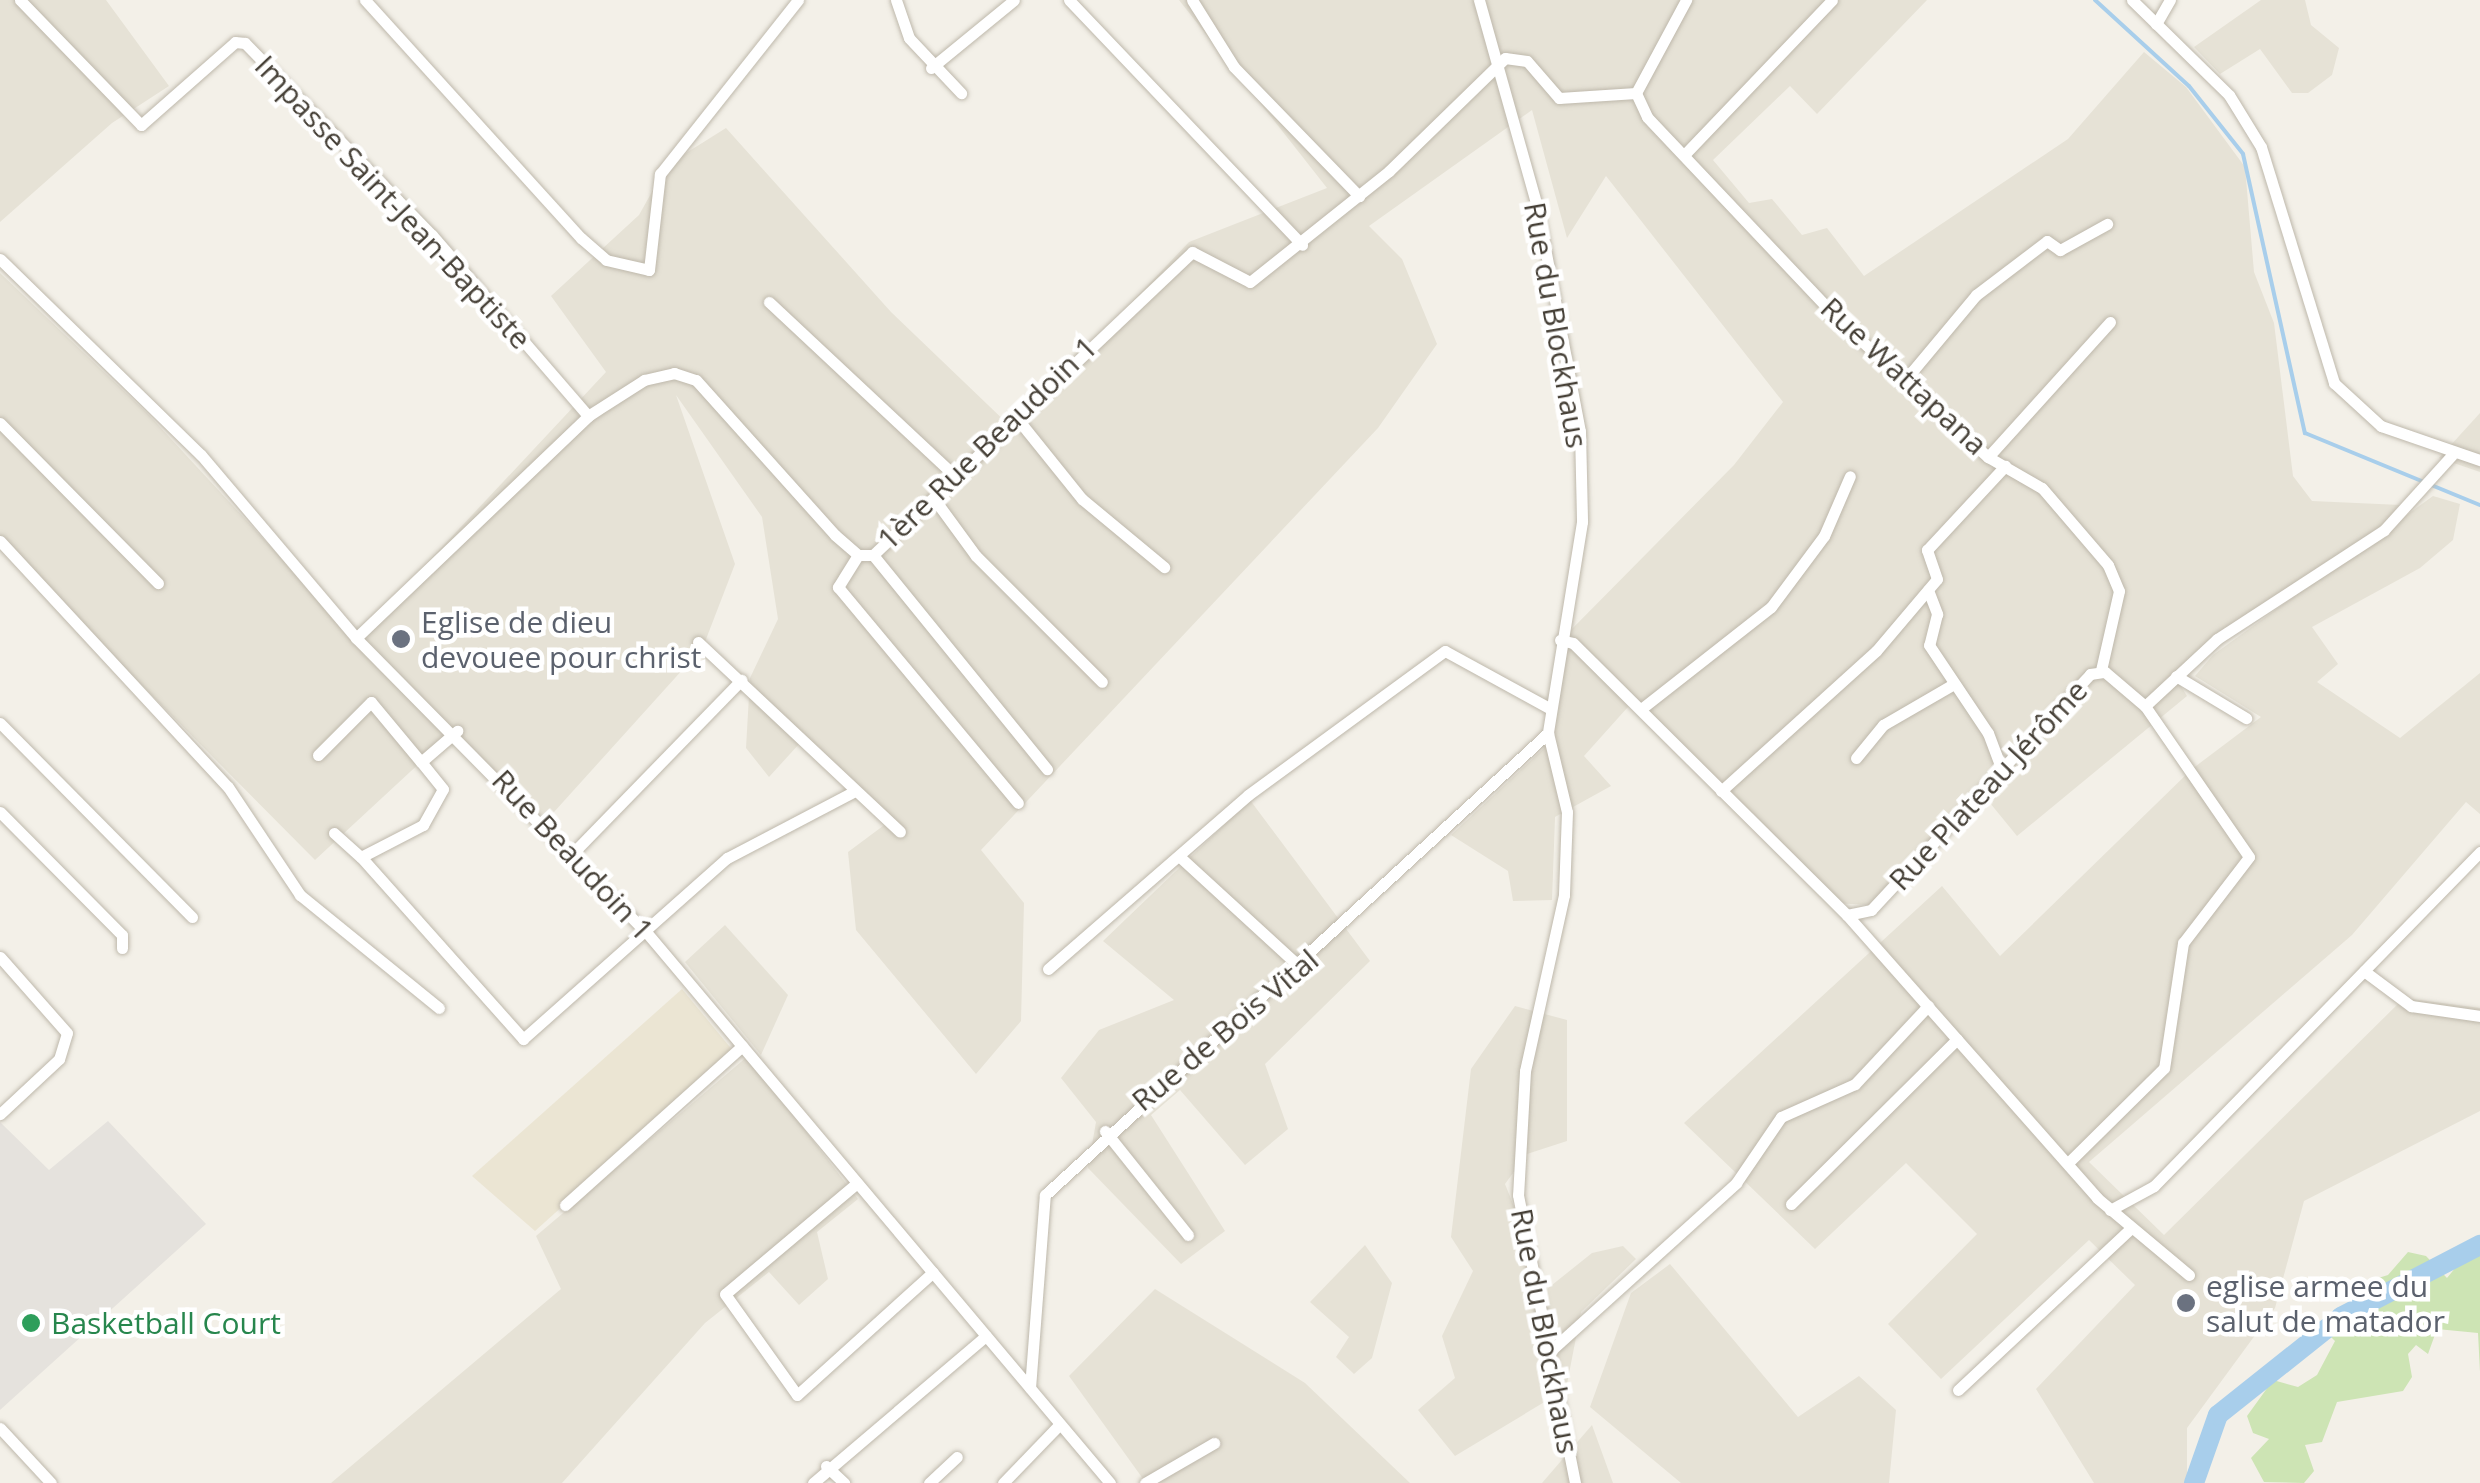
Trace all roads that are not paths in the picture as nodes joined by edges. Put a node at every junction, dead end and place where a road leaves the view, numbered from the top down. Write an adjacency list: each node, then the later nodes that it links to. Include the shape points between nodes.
1 (20, 0): 26 (street, Impasse Saint-Jean-Baptiste, via 140,125 235,42 245,43 432,235)
2 (365, 0): 3 (street, via 581,238 606,260 649,270 660,174)
3 (798, 0)
4 (896, 0): 15 (street)
5 (1014, 0): 15 (street)
6 (1070, 0): 21 (street)
7 (1192, 0): 19 (street, via 1234,66)
8 (1478, 0): 14 (street, Rue du Blockhaus)
9 (1686, 0): 17 (street)
10 (1832, 0): 18 (street)
11 (2132, 0): 13 (street)
12 (2170, 0): 13 (street)
13 (2156, 24): 29 (street, via 2229,96 2272,168 2294,268 2334,383 2361,414)
14 (1496, 67): 17 (street, via 1519,56 1559,98); 19 (street, 1ère Rue Beaudoin 1); 43 (street, Rue du Blockhaus, via 1536,206 1580,431 1582,522)
15 (931, 68): 16 (street)
16 (961, 93)
17 (1636, 93): 18 (street, Rue Wattapana)
18 (1684, 155): 25 (street, Rue Wattapana)
19 (1359, 196): 21 (street, 1ère Rue Beaudoin 1)
20 (2107, 224): 25 (street, via 2060,250 2047,241 1976,296)
21 (1302, 246): 27 (street, 1ère Rue Beaudoin 1, via 1250,282 1192,252)
22 (0, 259): 42 (street, Rue Beaudoin 1, via 201,454)
23 (769, 302): 34 (street)
24 (2110, 322): 30 (street)
25 (1905, 380): 30 (street, Rue Wattapana)
26 (588, 416): 38 (street, 1ère Rue Beaudoin 1, via 644,380 696,380); 42 (street, 1ère Rue Beaudoin 1)
27 (1016, 417): 34 (street, 1ère Rue Beaudoin 1); 39 (street, via 1082,499)
28 (0, 423): 40 (street)
29 (2452, 454): 31 (street); 46 (street, via 2384,530)
30 (1988, 457): 32 (street, Rue Wattapana)
31 (2480, 459)
32 (2005, 466): 41 (street, via 1927,550 1938,578); 45 (street, Rue Wattapana, via 2042,488 2117,579)
33 (1850, 476): 52 (street, via 1832,523 1771,607)
34 (956, 478): 35 (street, 1ère Rue Beaudoin 1)
35 (935, 500): 37 (street, 1ère Rue Beaudoin 1); 48 (street, via 976,556)
36 (0, 541): 81 (street, via 228,787 300,895)
37 (874, 555): 38 (street, 1ère Rue Beaudoin 1); 60 (street)
38 (858, 556): 64 (street, via 838,587)
39 (1164, 567)
40 (158, 582)
41 (1928, 590): 49 (street, via 1937,614 1928,641); 63 (street, via 1876,651)
42 (356, 638): 55 (street, Rue Beaudoin 1)
43 (1560, 640): 51 (street, Rue du Blockhaus); 52 (street)
44 (698, 642): 47 (street)
45 (2101, 670): 50 (street, Rue Plateau Jérôme); 61 (street, Rue Plateau Jérôme, via 2056,706)
46 (2176, 676): 50 (street); 53 (street)
47 (742, 680): 62 (street); 69 (street)
48 (1102, 682)
49 (1952, 685): 58 (street, via 1883,725); 61 (street, via 1996,747)
50 (2145, 706): 87 (street, Rue Plateau Jérôme, via 2249,857 2182,944 2164,1068)
51 (1551, 709): 56 (street, Rue du Blockhaus); 71 (street, via 1445,651 1308,746)
52 (1641, 709): 63 (street)
53 (2246, 718)
54 (0, 723): 73 (street)
55 (457, 731): 59 (street); 69 (street, Rue Beaudoin 1)
56 (1548, 734): 77 (street, Rue de Bois Vital); 97 (street, Rue du Blockhaus, via 1566,812 1564,894 1526,1072 1518,1195)
57 (318, 755): 59 (street, via 371,702)
58 (1856, 758)
59 (422, 762): 70 (street, via 442,790 424,825)
60 (1047, 769)
61 (2002, 773): 72 (street, Rue Plateau Jérôme, via 1871,910)
62 (855, 791): 66 (street); 74 (street, via 727,858)
63 (1721, 791): 72 (street)
64 (1018, 803)
65 (0, 812): 75 (street, via 122,935)
66 (900, 832)
67 (334, 833): 70 (street)
68 (2480, 852): 79 (street)
69 (572, 854): 74 (street, Rue Beaudoin 1)
70 (361, 857): 74 (street, via 524,1039)
71 (1181, 858): 77 (street); 78 (street)
72 (1847, 915): 80 (street)
73 (192, 918)
74 (647, 933): 84 (street, Rue Beaudoin 1)
75 (122, 948)
76 (0, 957): 85 (street, via 67,1033 59,1060)
77 (1301, 968): 86 (street, Rue de Bois Vital)
78 (1048, 969)
79 (2364, 970): 82 (street, via 2410,1006); 91 (street, via 2154,1186)
80 (1928, 1006): 83 (street); 97 (street, via 1855,1084 1781,1117 1736,1182)
81 (438, 1008)
82 (2480, 1016)
83 (1958, 1039): 87 (street); 89 (street)
84 (742, 1046): 88 (street, Rue Beaudoin 1); 90 (street)
85 (0, 1114)
86 (1106, 1130): 93 (street); 98 (street, Rue de Bois Vital, via 1045,1195)
87 (2068, 1164): 91 (street)
88 (857, 1183): 94 (street, Rue Beaudoin 1); 94 (street, via 725,1294 796,1395)
89 (1791, 1204)
90 (565, 1205)
91 (2110, 1210): 92 (street)
92 (2130, 1229): 95 (street); 99 (street)
93 (1188, 1234)
94 (932, 1272): 96 (street, Rue Beaudoin 1)
95 (2189, 1275)
96 (986, 1336): 98 (street, Rue Beaudoin 1); 104 (street)
97 (1546, 1354): 112 (street, Rue du Blockhaus)
98 (1030, 1388): 100 (street, Rue Beaudoin 1)
99 (1958, 1390)
100 (1057, 1427): 109 (street); 110 (street, Rue Beaudoin 1)
101 (0, 1428): 105 (street)
102 (1214, 1443): 111 (street)
103 (958, 1457): 108 (street)
104 (826, 1466): 106 (street); 107 (street)
105 (51, 1483)
106 (812, 1483)
107 (844, 1483)
108 (928, 1483)
109 (1003, 1483)
110 (1110, 1483)
111 (1145, 1483)
112 (1575, 1483)

